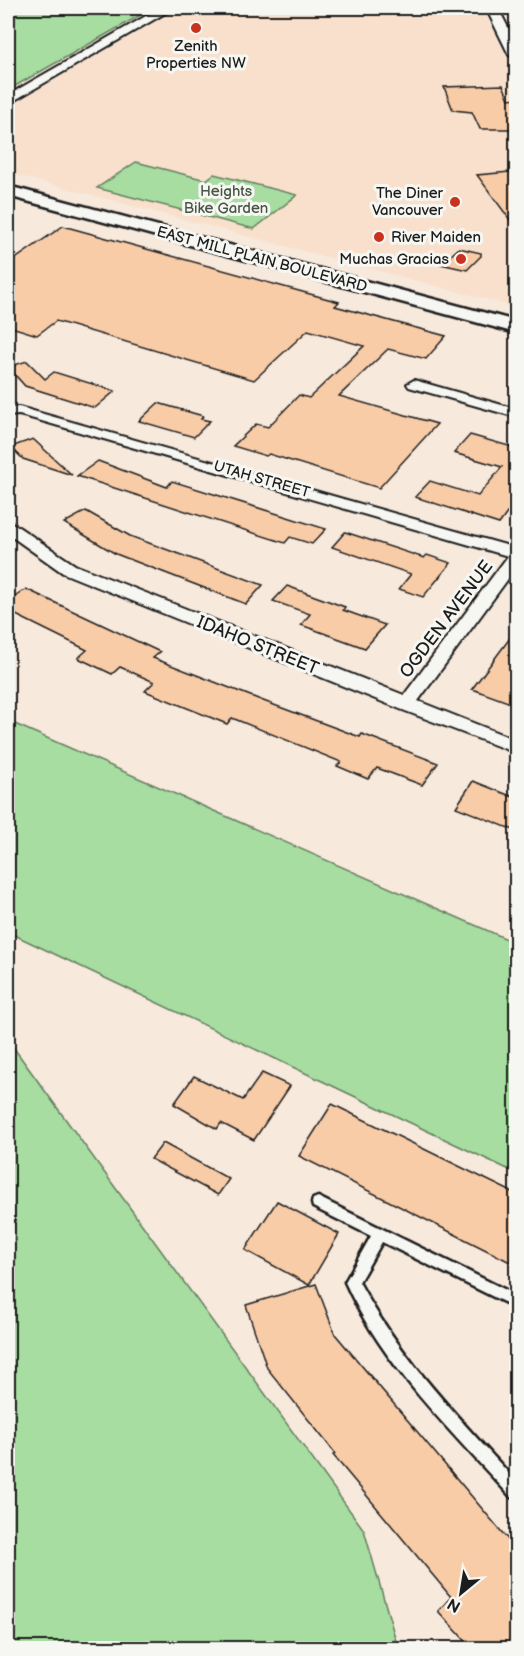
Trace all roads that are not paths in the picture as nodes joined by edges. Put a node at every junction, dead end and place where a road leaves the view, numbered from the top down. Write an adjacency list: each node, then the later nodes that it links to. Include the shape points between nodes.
1 (168, 8): 4 (street)
2 (492, 8): 3 (street)
3 (516, 55)
4 (8, 100)
5 (8, 178): 7 (main road, EAST MILL PLAIN BOULEVARD)
6 (14, 192): 7 (main road, EAST MILL PLAIN BOULEVARD)
7 (156, 223): 8 (main road, EAST MILL PLAIN BOULEVARD, via 282,249); 9 (main road, EAST MILL PLAIN BOULEVARD)
8 (516, 311)
9 (516, 327)
10 (414, 384): 12 (street)
11 (8, 412): 14 (street, UTAH STREET, via 41,416)
12 (516, 413)
13 (8, 527): 15 (street, IDAHO STREET, via 69,569)
14 (516, 555): 15 (street, OGDEN AVENUE)
15 (406, 705): 16 (street, IDAHO STREET)
16 (516, 747)
17 (318, 1203): 18 (lane)
18 (379, 1235): 19 (lane); 20 (lane, via 352,1282 368,1315 447,1415)
19 (516, 1302)
20 (516, 1492)

